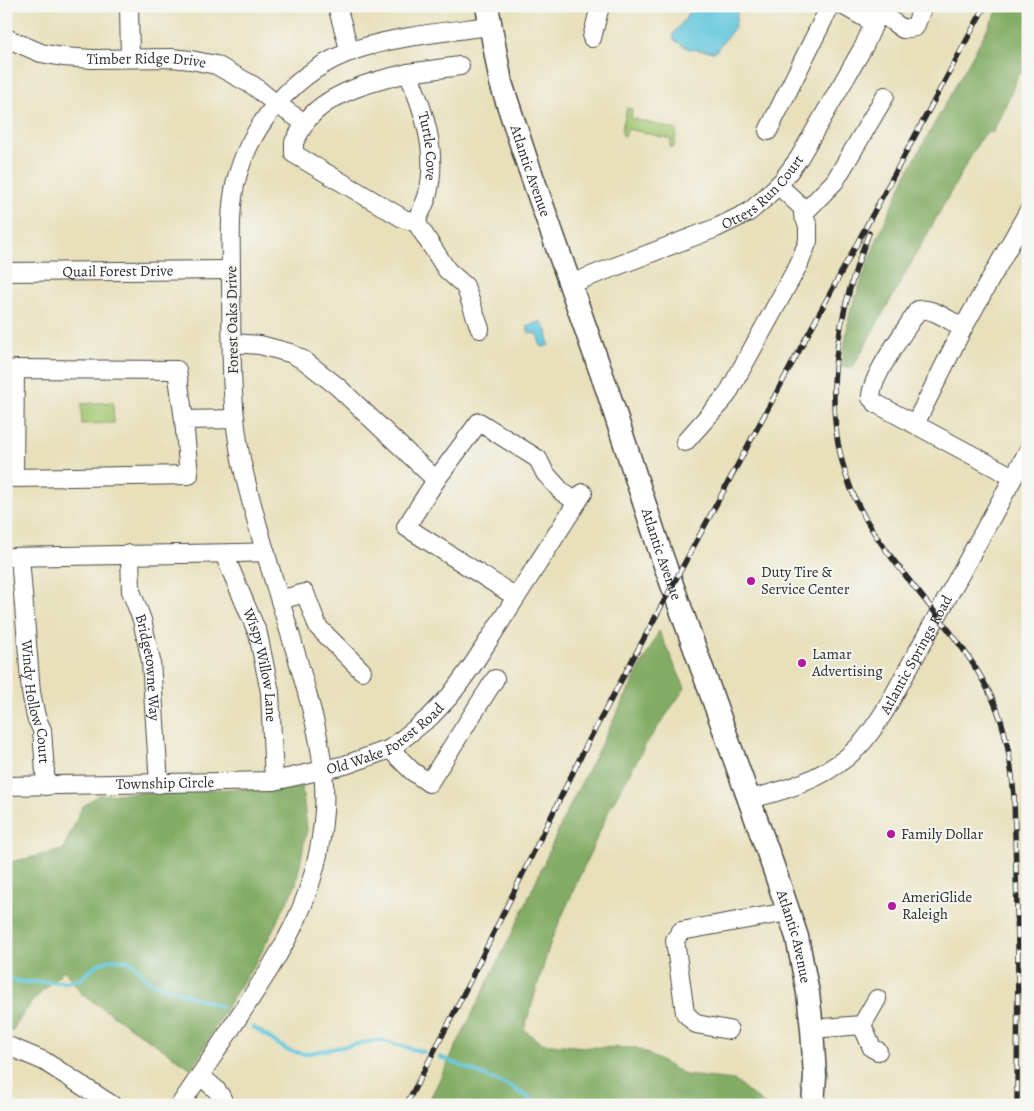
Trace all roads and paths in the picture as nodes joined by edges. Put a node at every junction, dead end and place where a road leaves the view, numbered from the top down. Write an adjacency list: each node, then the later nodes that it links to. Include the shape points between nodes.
1 (129, 6): 12 (street)
2 (336, 6): 11 (street)
3 (600, 6): 10 (street)
4 (830, 6): 18 (street)
5 (844, 6): 8 (street)
6 (923, 6): 8 (street, via 915,27 903,29)
7 (488, 16): 11 (street, Forest Oaks Drive); 25 (main road, Atlantic Avenue, via 501,83)
8 (876, 18): 19 (street, Otters Run Court, via 864,46 819,125)
9 (6, 38): 12 (street, Timber Ridge Drive, via 41,53 63,57)
10 (592, 38)
11 (350, 52): 16 (street, Forest Oaks Drive, via 306,76)
12 (130, 58): 16 (street, Timber Ridge Drive, via 191,60 216,65 254,86)
13 (460, 66): 14 (street)
14 (408, 73): 17 (street, via 374,81 336,98 312,113); 22 (street, Turtle Cove, via 420,100 432,156 428,195)
15 (885, 96): 19 (street, via 835,181 806,211)
16 (276, 104): 17 (street); 23 (street, Forest Oaks Drive, via 250,143 238,173 232,202)
17 (305, 123): 22 (street, via 294,142 294,154 404,219)
18 (768, 130)
19 (778, 185): 25 (street, Otters Run Court, via 749,212 716,228)
20 (1028, 212): 26 (street)
21 (803, 214): 32 (street, via 808,226 808,241 800,264 727,395)
22 (416, 222): 27 (street, via 447,270 465,286)
23 (231, 270): 24 (street, Quail Forest Drive); 28 (street, Forest Oaks Drive)
24 (6, 272)
25 (570, 284): 50 (main road, Atlantic Avenue, via 658,545)
26 (963, 328): 31 (street); 31 (street, via 931,311 918,310 876,378 871,398)
27 (480, 329)
28 (232, 343): 29 (street, Forest Oaks Drive); 35 (street, via 260,345 290,353 305,361 338,387)
29 (235, 419): 30 (street); 36 (street, Forest Oaks Drive, via 243,467)
30 (184, 420): 30 (street, via 177,370 15,369 14,478 189,475)
31 (915, 424): 34 (street)
32 (685, 442)
33 (1028, 451): 34 (street, Atlantic Springs Road)
34 (1014, 478): 50 (street, Atlantic Springs Road, via 886,710 870,733 848,756 817,775 776,793)
35 (436, 480): 40 (street, via 406,527); 40 (street, Old Wake Forest Road, via 479,422 538,459 545,473 562,492 580,497)
36 (266, 552): 38 (street); 41 (street, Forest Oaks Drive)
37 (130, 554): 38 (street); 39 (street); 47 (street, Bridgetowne Way, via 131,591 142,620 151,661)
38 (224, 554): 46 (street, Wispy Willow Lane, via 258,634 270,692)
39 (13, 557): 49 (street, Windy Hollow Court, via 31,692 42,730)
40 (516, 598): 44 (street, Old Wake Forest Road, via 450,696)
41 (280, 600): 42 (street, via 305,593 318,627); 45 (street, Forest Oaks Drive, via 314,718)
42 (362, 671)
43 (495, 679): 44 (street, via 429,784)
44 (390, 749): 45 (street, Old Wake Forest Road)
45 (323, 770): 46 (street, Township Circle); 58 (street, Old Wake Forest Road, via 320,842 307,898 282,951)
46 (274, 781): 47 (street, Township Circle)
47 (159, 784): 49 (street, Township Circle)
48 (6, 786): 49 (street, Township Circle)
49 (46, 786)
50 (749, 799): 51 (main road, Atlantic Avenue)
51 (788, 912): 54 (street, via 681,931 675,940 685,1012 696,1024); 55 (main road, Atlantic Avenue, via 797,937)
52 (877, 1000): 53 (street)
53 (862, 1025): 55 (street); 57 (street, via 872,1048)
54 (730, 1030)
55 (812, 1030): 62 (main road, Atlantic Avenue)
56 (6, 1045): 59 (street, via 44,1061)
57 (878, 1052)
58 (200, 1076): 60 (street, Old Wake Forest Road); 61 (street, via 216,1089)
59 (112, 1105)
60 (180, 1105)
61 (224, 1105)
62 (813, 1105)

